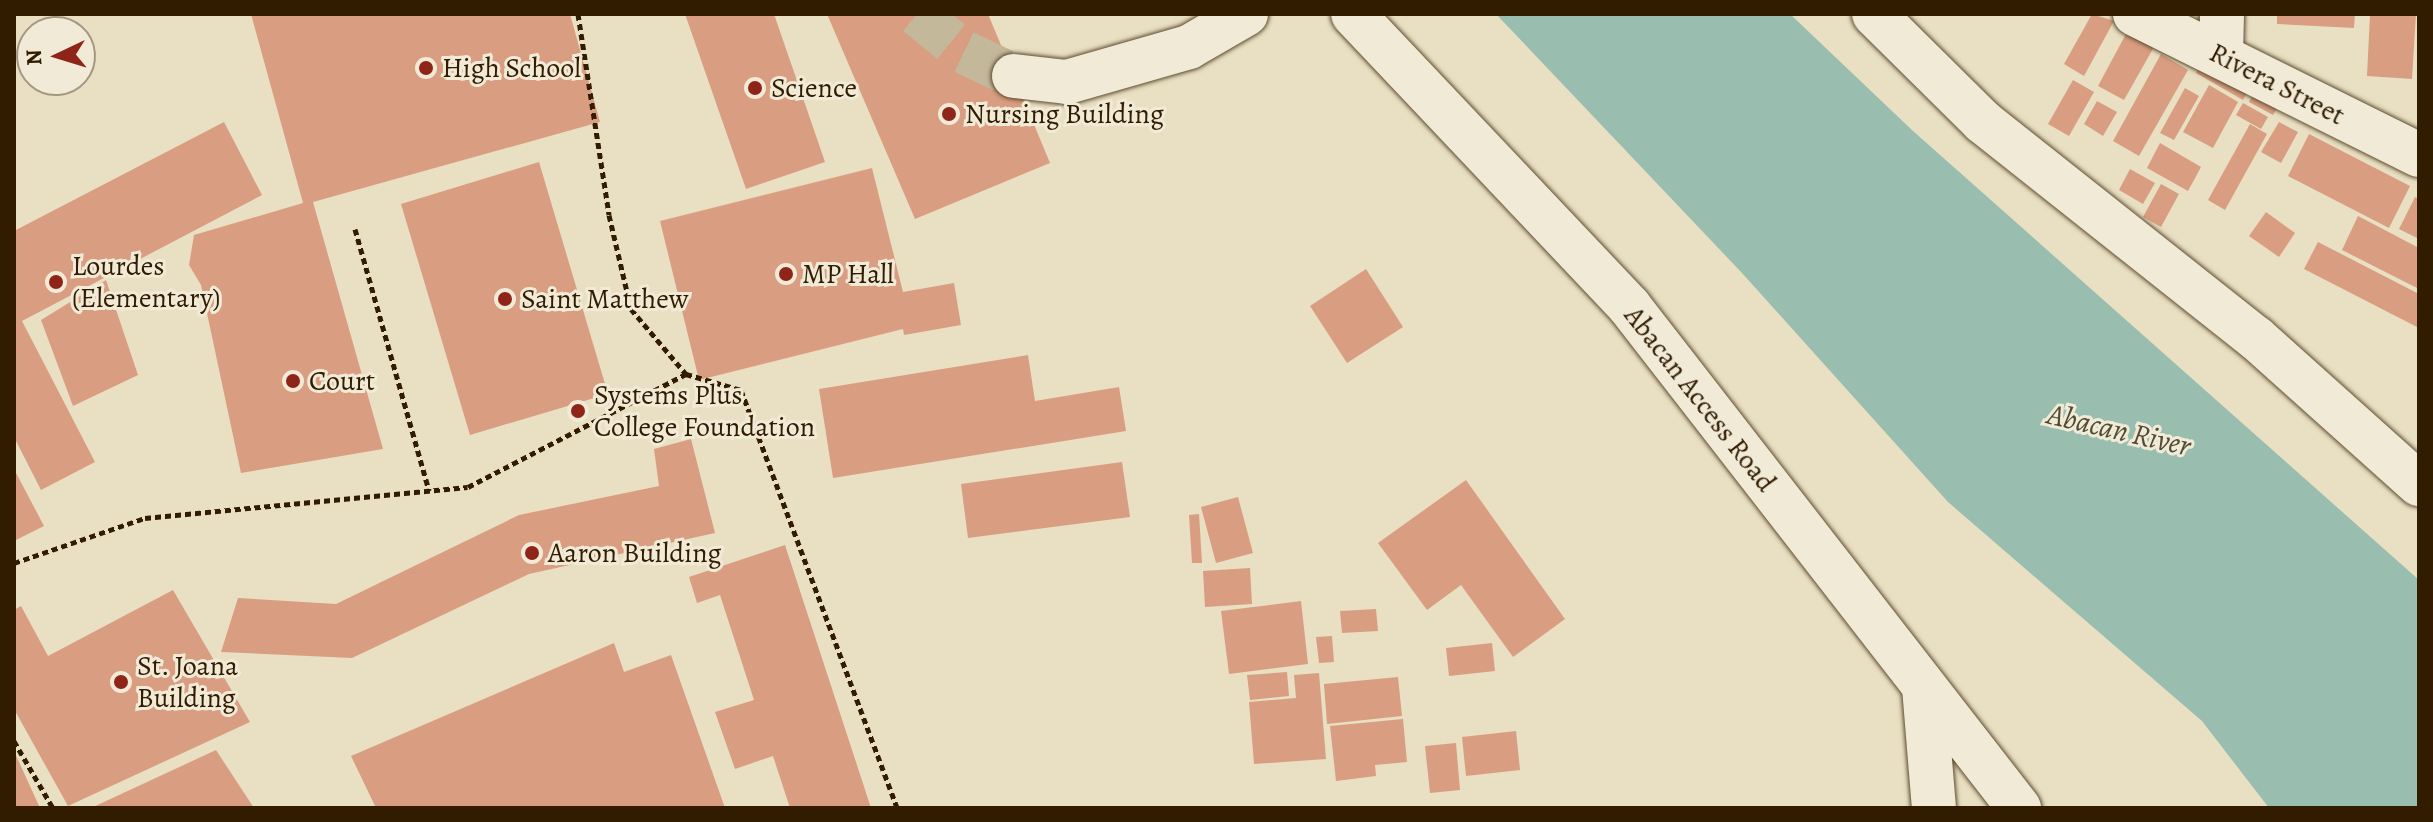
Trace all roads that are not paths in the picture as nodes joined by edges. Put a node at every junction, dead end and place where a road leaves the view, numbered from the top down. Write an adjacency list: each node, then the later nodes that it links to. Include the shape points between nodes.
1 (1246, 14): 6 (street, via 1189,47 1067,82)
2 (1353, 14): 9 (street, Abacan Access Road, via 1629,306)
3 (1874, 14): 8 (street, via 1983,122 2256,338)
4 (2135, 14): 5 (street, Rivera Street)
5 (2222, 35): 7 (street, Rivera Street)
6 (1014, 76)
7 (2419, 155)
8 (2419, 484)
9 (1924, 687): 10 (street); 11 (street, Abacan Access Road)
10 (1934, 808)
11 (2019, 808)

